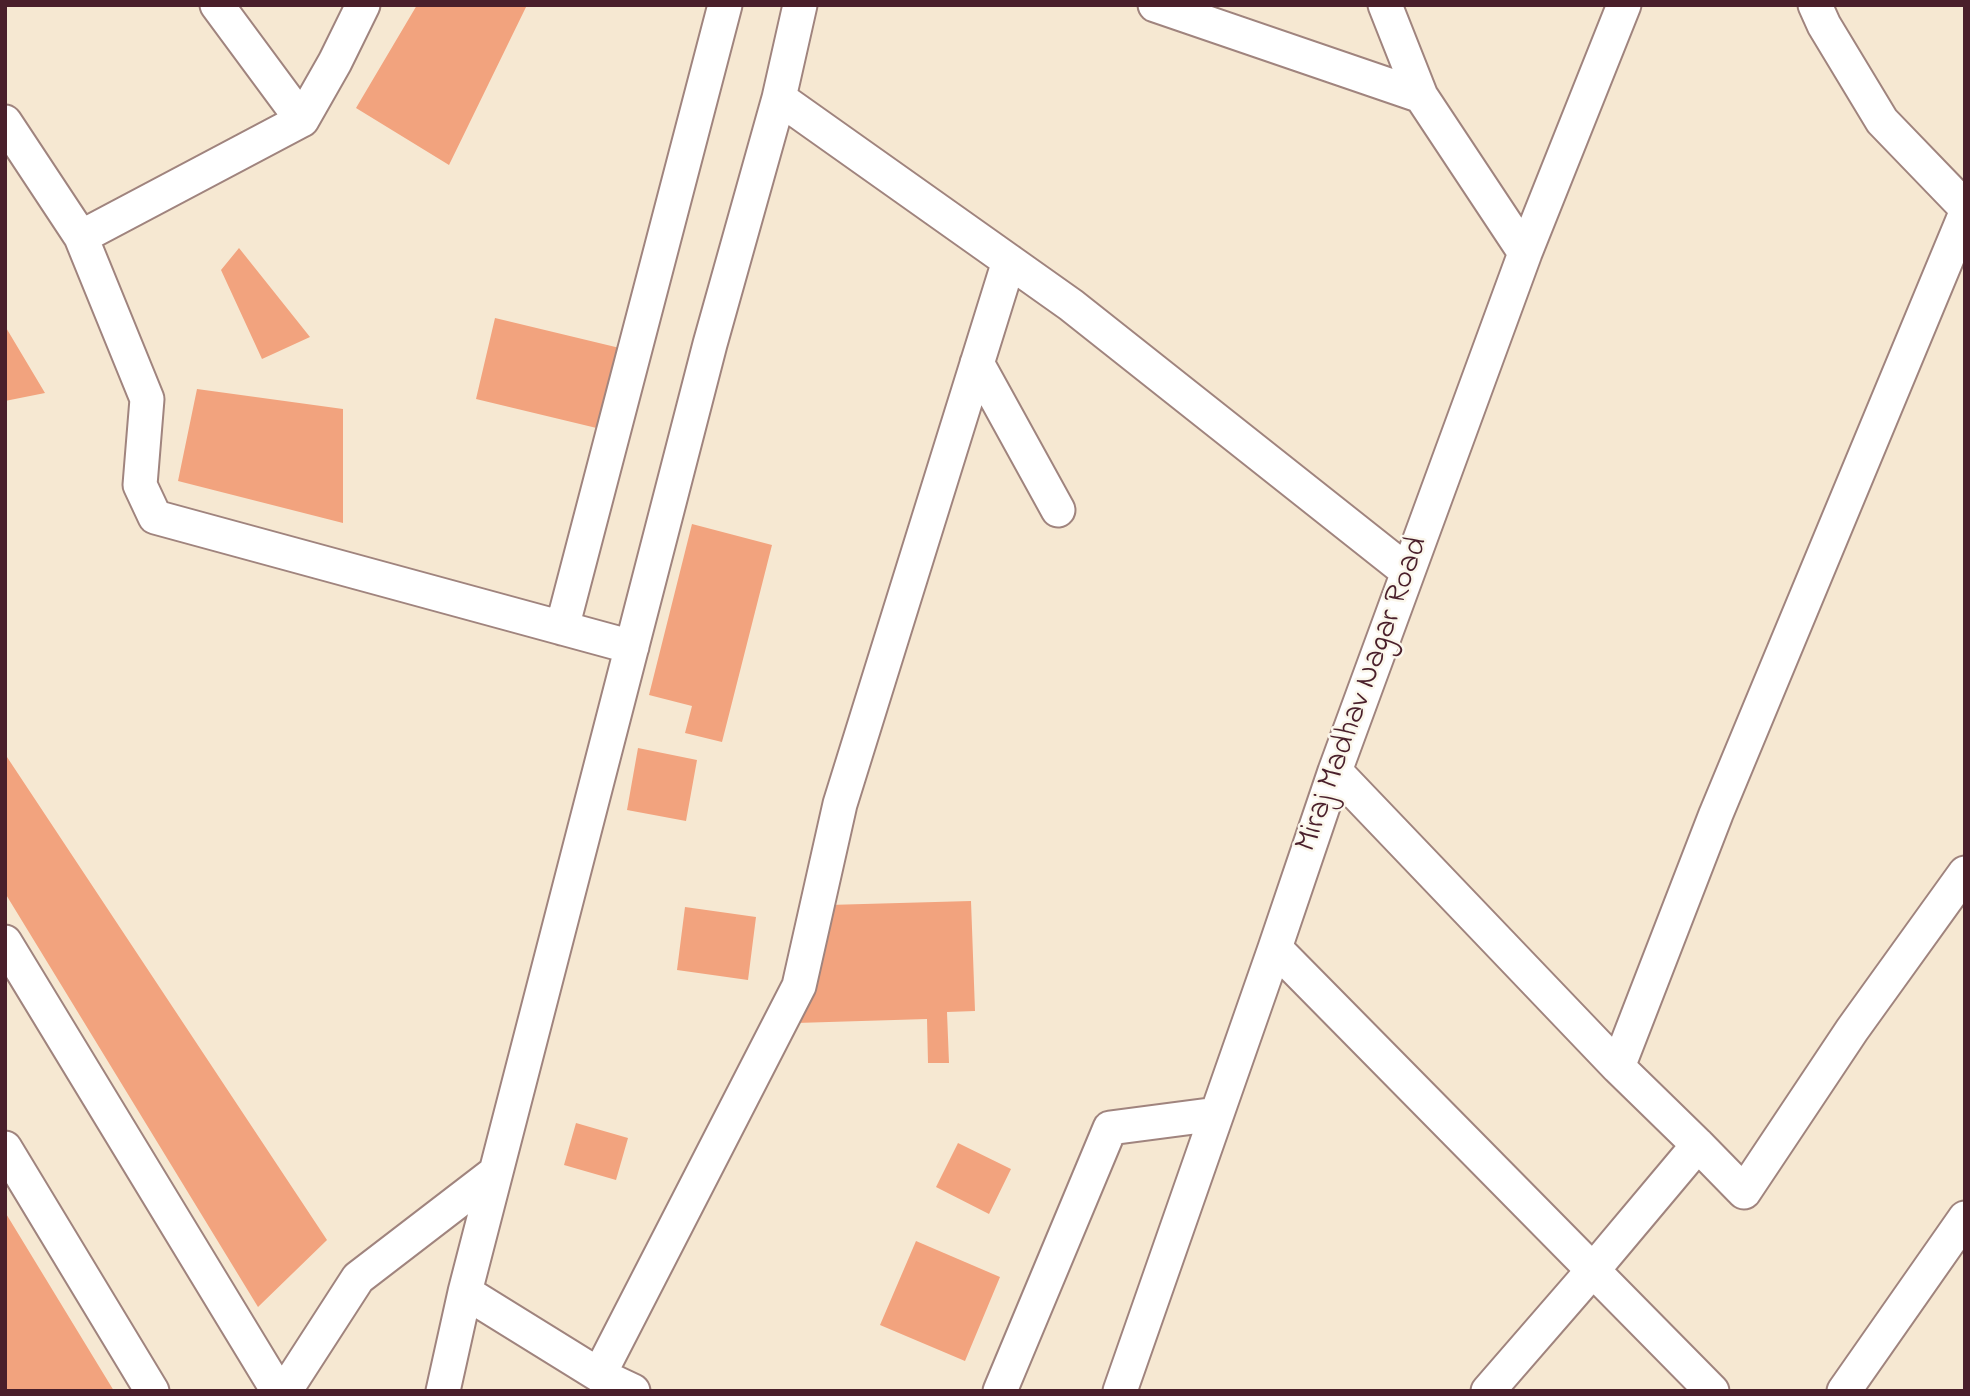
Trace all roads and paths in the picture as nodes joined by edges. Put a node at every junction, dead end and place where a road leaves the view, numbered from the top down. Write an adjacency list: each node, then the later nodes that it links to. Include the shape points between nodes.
1 (217, 5): 11 (street)
2 (363, 5): 11 (street)
3 (725, 5): 21 (street)
4 (800, 5): 10 (street)
5 (1155, 5): 9 (street)
6 (1385, 5): 9 (street)
7 (1624, 5): 16 (street, Miraj Madhav Nagar Road)
8 (1815, 5): 13 (street, via 1882,121)
9 (1421, 96): 16 (street)
10 (779, 98): 17 (street); 22 (street)
11 (302, 120): 15 (street)
12 (5, 122): 15 (street)
13 (1965, 207)
14 (1965, 215): 27 (street, via 1716,814)
15 (81, 237): 21 (street, via 147,399 140,485 156,517)
16 (1525, 253): 20 (street, Miraj Madhav Nagar Road)
17 (1009, 261): 18 (street); 20 (street)
18 (977, 363): 19 (street); 35 (street, via 840,804 799,986)
19 (1058, 510)
20 (1408, 572): 23 (street, Miraj Madhav Nagar Road)
21 (562, 628): 22 (street)
22 (632, 647): 31 (street)
23 (1335, 771): 26 (street, Miraj Madhav Nagar Road); 27 (street)
24 (1965, 873): 29 (street, via 1744,1192)
25 (5, 942): 37 (street)
26 (1275, 948): 28 (street, Miraj Madhav Nagar Road); 33 (street)
27 (1618, 1067): 29 (street)
28 (1217, 1114): 41 (street, via 1110,1128); 42 (street, Miraj Madhav Nagar Road)
29 (1698, 1145): 33 (street)
30 (5, 1148): 36 (street)
31 (496, 1172): 34 (street); 38 (street, via 358,1278)
32 (1965, 1218): 45 (street)
33 (1593, 1270): 43 (street); 44 (street)
34 (465, 1292): 35 (street); 39 (street)
35 (599, 1375): 40 (street)
36 (152, 1391)
37 (278, 1391)
38 (285, 1391)
39 (443, 1391)
40 (632, 1391)
41 (1000, 1391)
42 (1120, 1391)
43 (1488, 1391)
44 (1712, 1391)
45 (1844, 1391)

